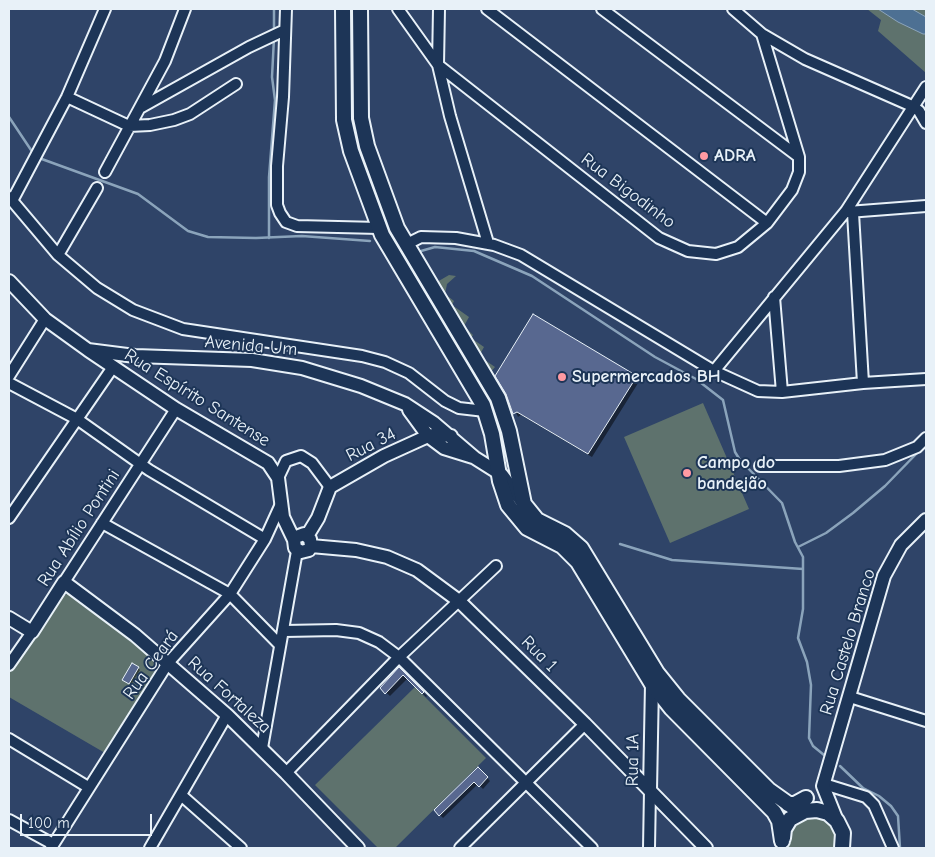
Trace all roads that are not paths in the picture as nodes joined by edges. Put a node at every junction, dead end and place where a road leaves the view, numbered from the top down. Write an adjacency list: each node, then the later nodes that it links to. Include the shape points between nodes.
1 (104, 9): 16 (street)
2 (286, 9): 11 (street)
3 (342, 9): 28 (main road, via 345,130)
4 (360, 9): 29 (main road, via 362,127 393,217)
5 (398, 9): 13 (street)
6 (439, 9): 13 (street)
7 (602, 9): 21 (street)
8 (733, 9): 12 (street)
9 (492, 10): 27 (street)
10 (182, 12): 18 (street, via 165,61)
11 (284, 30): 18 (street); 28 (street, via 277,166 280,214 286,222 297,226)
12 (762, 34): 17 (street, via 805,59); 21 (street, Rua Bigodinho)
13 (438, 65): 27 (street, Rua Bigodinho, via 659,238 688,251 716,254 738,247); 30 (street)
14 (236, 84): 20 (street, via 190,114 174,120)
15 (926, 87): 17 (street)
16 (67, 97): 20 (street); 24 (street)
17 (912, 106): 19 (street); 26 (street)
18 (139, 108): 20 (street)
19 (926, 124)
20 (129, 126): 22 (street)
21 (799, 157): 27 (street, Rua Bigodinho, via 799,172 792,190)
22 (105, 172)
23 (97, 188): 31 (street)
24 (10, 199): 31 (street)
25 (926, 206): 26 (street)
26 (850, 212): 33 (street); 41 (street)
27 (767, 223)
28 (379, 228): 45 (main road)
29 (407, 244): 30 (street, via 417,238 431,236); 57 (main road, via 498,398 509,431)
30 (488, 244): 37 (street, via 535,262)
31 (58, 255): 45 (street, via 97,288 133,310 183,329 385,362 409,373 458,408)
32 (9, 281): 34 (street, Rua Espírito Santense)
33 (774, 298): 37 (street); 42 (street)
34 (45, 319): 35 (street, Rua Espírito Santense); 38 (street)
35 (88, 350): 36 (street, Rua Espírito Santense); 43 (street, Avenida Um, via 135,356 252,360 302,368)
36 (113, 367): 44 (street, Rua Espírito Santense); 46 (street)
37 (714, 371): 42 (street, via 758,391)
38 (9, 376)
39 (926, 379): 41 (street)
40 (9, 383): 46 (street)
41 (863, 383): 42 (street)
42 (782, 392)
43 (405, 404): 47 (street, Avenida Um); 48 (street, Avenida Um)
44 (176, 409): 51 (street, Rua Abílio Pontini); 54 (street, Rua Espírito Santense, via 261,458)
45 (485, 412): 53 (main road)
46 (77, 419): 51 (street); 58 (street)
47 (428, 436): 48 (street); 50 (street, Avenida Um, via 444,448); 55 (street, Rua 34, via 384,456)
48 (451, 436): 50 (street, Avenida Um)
49 (926, 438): 52 (street, via 917,447 886,460 839,466)
50 (475, 458): 53 (street, Avenida Um)
51 (142, 464): 60 (street, Rua Abílio Pontini); 61 (street)
52 (760, 466)
53 (499, 473): 57 (street, Avenida Um); 75 (main road, via 513,513 527,528 562,546 578,562)
54 (278, 478): 55 (street, via 286,460 301,456 312,463); 56 (street)
55 (330, 487): 62 (street)
56 (281, 504): 61 (street, Rua Ceará); 63 (street, via 283,517)
57 (524, 504): 75 (main road, via 537,520 565,534 581,548)
58 (9, 518)
59 (926, 520): 76 (street, Rua Castelo Branco, via 901,545 884,576)
60 (102, 523): 65 (street, Rua Abílio Pontini); 66 (street)
61 (265, 538): 66 (street, Rua Ceará)
62 (309, 541): 63 (street, via 305,552); 67 (street, Rua 1, via 387,557 417,570)
63 (296, 545): 69 (street)
64 (496, 566): 67 (street)
65 (64, 582): 70 (street, Rua Abílio Pontini); 73 (street, Rua Fortaleza)
66 (230, 594): 71 (street); 73 (street, Rua Ceará)
67 (459, 600): 72 (street); 79 (street, Rua 1)
68 (9, 618): 70 (street)
69 (285, 631): 71 (street); 72 (street, via 359,633 379,642)
70 (32, 632): 74 (street, Rua Abílio Pontini)
71 (280, 646): 81 (street)
72 (399, 658): 82 (street); 83 (street)
73 (168, 663): 77 (street, Rua Fortaleza); 85 (street, Rua Ceará)
74 (9, 665)
75 (657, 681): 86 (street, Rua 1A); 88 (main road, via 769,790 788,804); 92 (main road, via 672,708 774,812)
76 (850, 696): 78 (street); 84 (street, Rua Castelo Branco)
77 (226, 715): 81 (street, Rua Fortaleza); 87 (street)
78 (926, 721)
79 (585, 724): 83 (street); 86 (street, Rua 1)
80 (9, 739): 85 (street)
81 (262, 748): 82 (street, Rua Fortaleza)
82 (286, 773): 96 (street, Rua Fortaleza)
83 (527, 783): 91 (street); 98 (street)
84 (823, 785): 88 (street); 90 (street); 102 (street, via 866,797 874,805)
85 (88, 787): 93 (street, Rua Ceará)
86 (650, 790): 99 (street, Rua 1A); 100 (street, Rua 1)
87 (180, 795): 94 (street); 95 (street)
88 (804, 807): 90 (main road, via 828,813); 92 (main road, via 784,829)
89 (9, 820): 93 (street)
90 (837, 821): 101 (main road, via 843,833)
91 (471, 844): 97 (street)
92 (783, 844)
93 (52, 846)
94 (150, 848)
95 (241, 848)
96 (358, 848)
97 (460, 848)
98 (592, 848)
99 (649, 848)
100 (706, 848)
101 (842, 848)
102 (893, 848)

